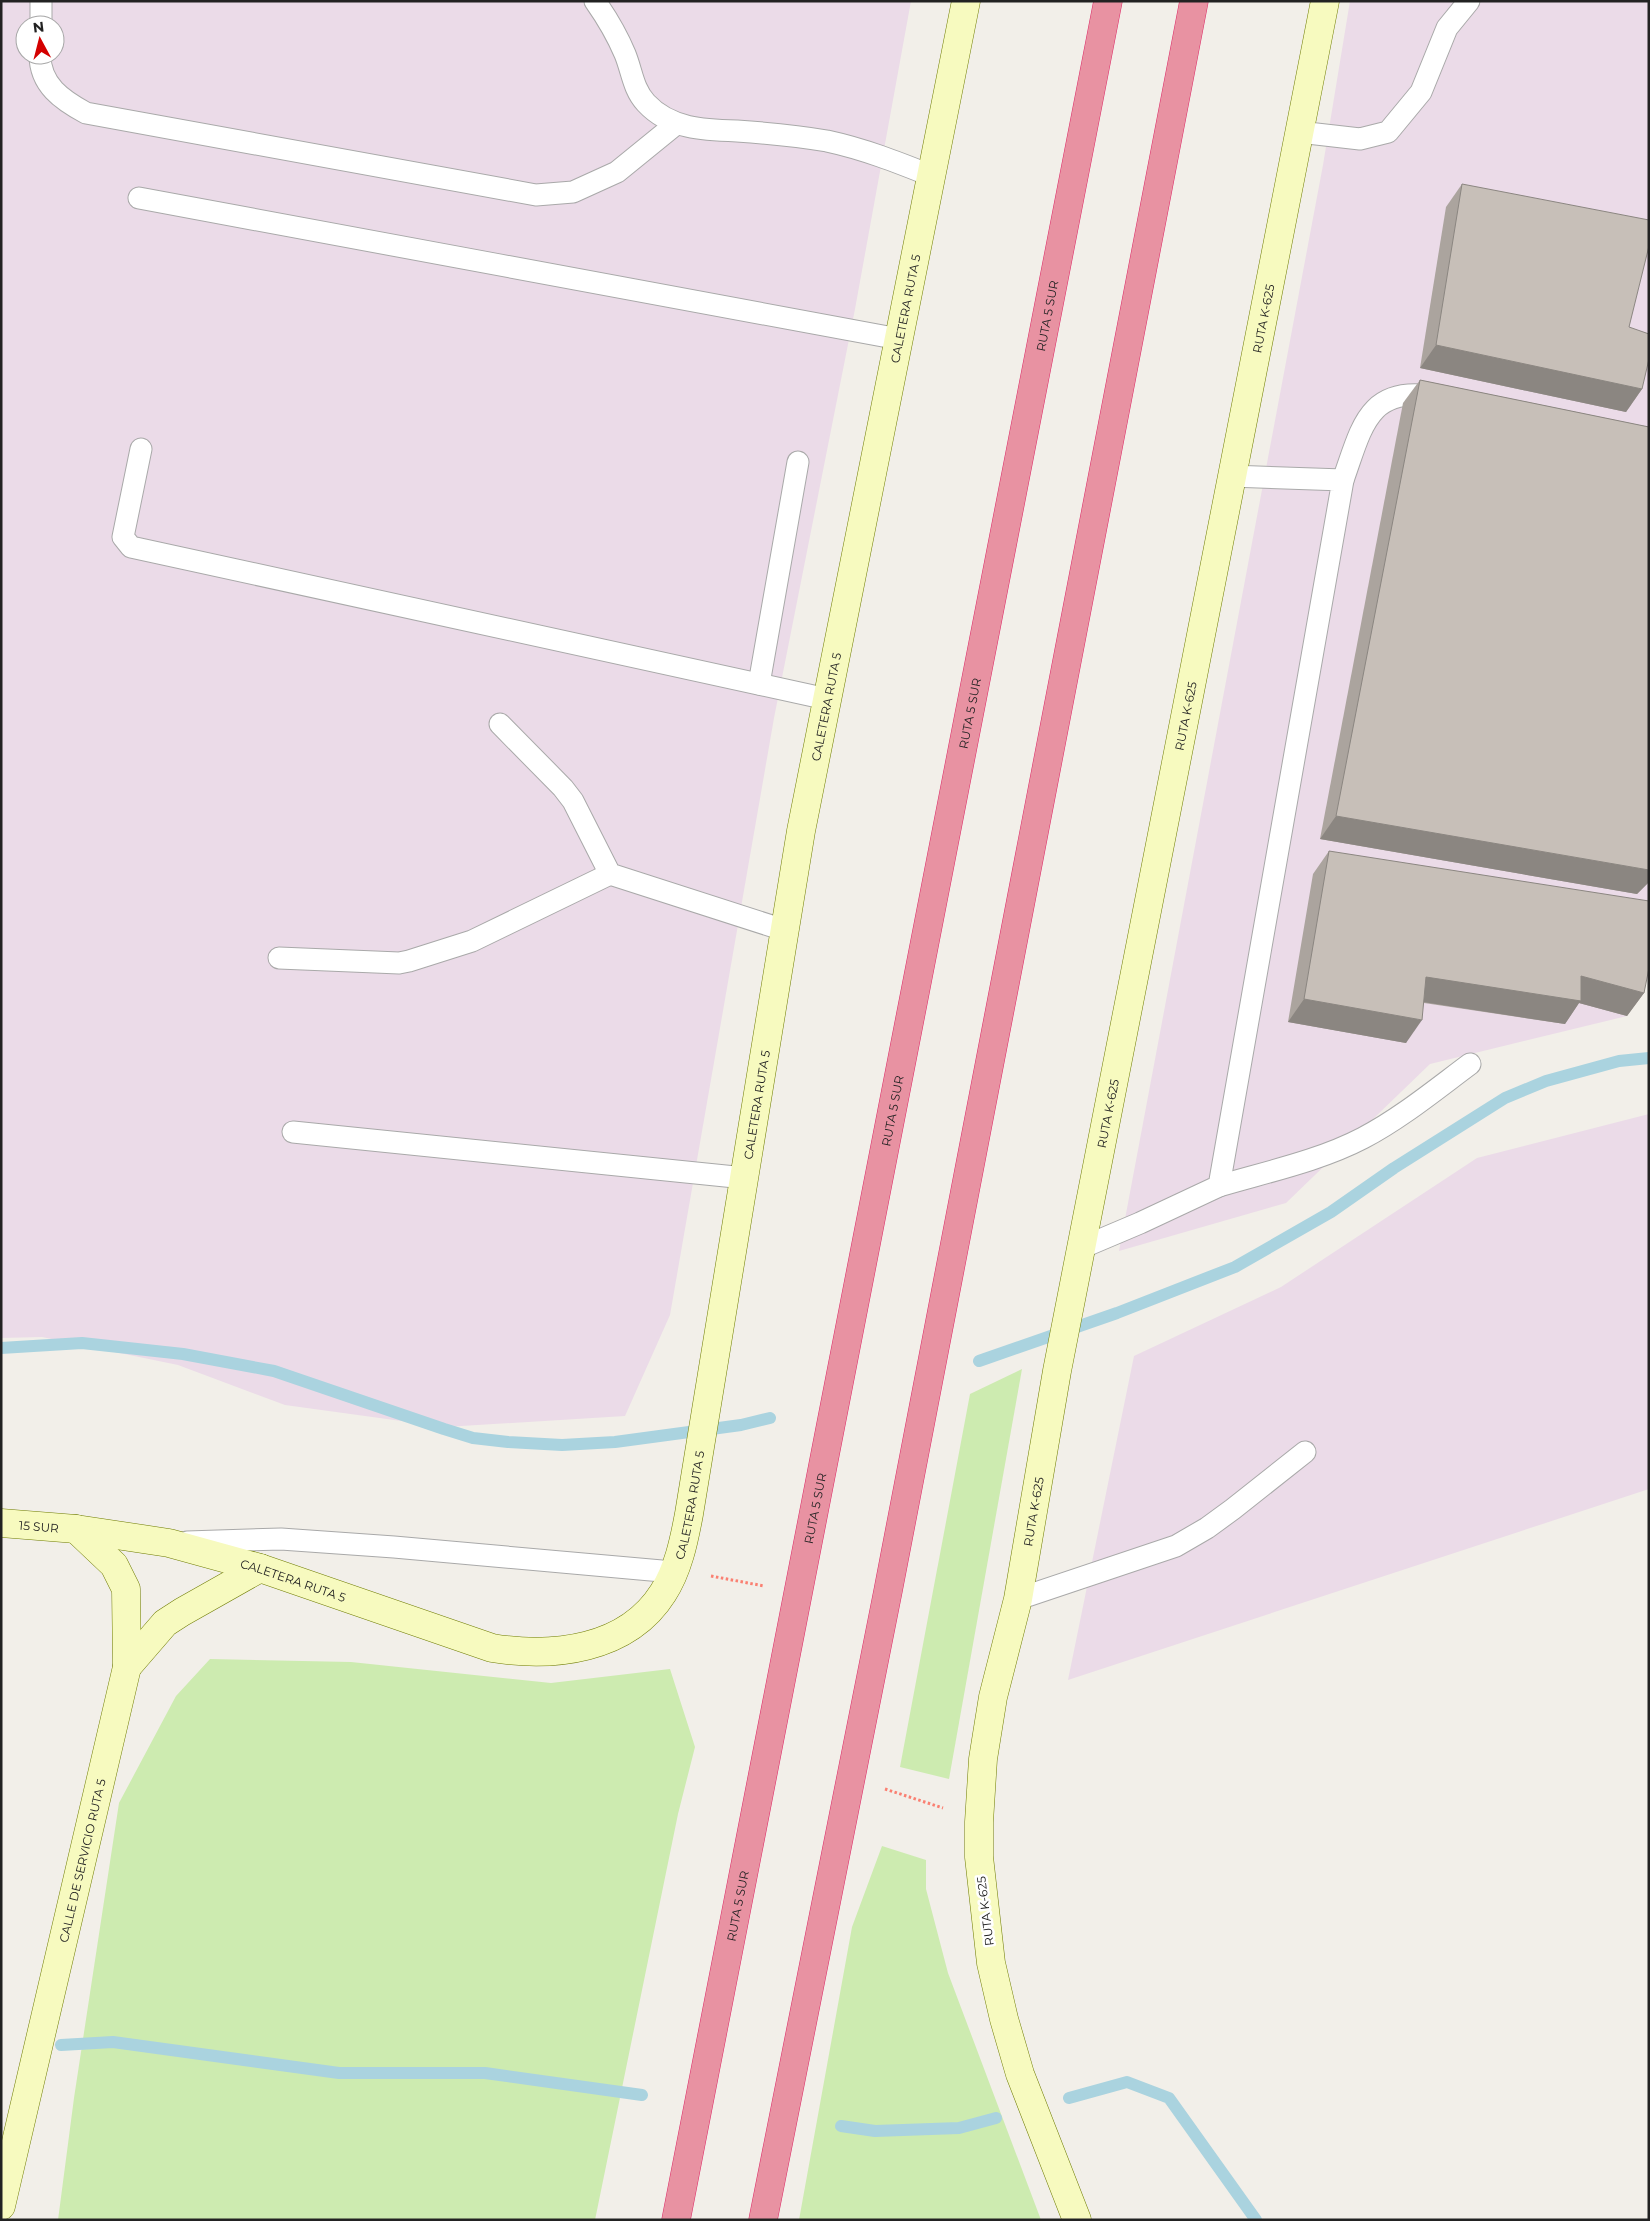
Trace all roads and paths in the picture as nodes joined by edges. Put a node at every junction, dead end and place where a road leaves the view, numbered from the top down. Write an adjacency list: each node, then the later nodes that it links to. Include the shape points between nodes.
1 (41, 1): 8 (lane)
2 (595, 1): 10 (lane, via 626,56 634,86 659,115)
3 (966, 1): 12 (main road, CALETERA RUTA 5)
4 (1108, 1): 37 (highway, RUTA 5 SUR)
5 (1194, 1): 40 (highway)
6 (1324, 1): 11 (main road, RUTA K-625)
7 (1469, 1): 11 (lane, via 1447,28 1421,92 1388,132 1360,139)
8 (41, 15)
9 (40, 65): 10 (lane, via 50,86 65,101 86,113 536,195 573,192 617,172)
10 (676, 124): 12 (lane, via 714,132 746,132 826,141 873,152)
11 (1299, 132): 18 (main road, RUTA K-625)
12 (932, 176): 14 (main road, CALETERA RUTA 5)
13 (139, 198): 14 (lane)
14 (899, 339): 21 (main road, CALETERA RUTA 5)
15 (1453, 400): 19 (lane, via 1423,394 1405,395 1377,407 1363,424)
16 (141, 449): 20 (lane, via 123,537 131,547)
17 (798, 462): 20 (lane)
18 (1230, 476): 19 (lane); 30 (main road, RUTA K-625)
19 (1343, 480): 29 (lane)
20 (759, 684): 21 (lane)
21 (827, 699): 24 (main road, CALETERA RUTA 5)
22 (500, 724): 23 (lane, via 574,801)
23 (610, 874): 24 (lane); 25 (lane, via 472,941 409,961)
24 (784, 930): 28 (main road, CALETERA RUTA 5)
25 (280, 958)
26 (1470, 1064): 29 (lane, via 1393,1121 1362,1138 1326,1153)
27 (294, 1132): 28 (lane)
28 (745, 1178): 36 (main road, CALETERA RUTA 5, via 697,1468 683,1543)
29 (1219, 1186): 30 (lane)
30 (1081, 1248): 38 (main road, RUTA K-625)
31 (1306, 1452): 38 (lane, via 1233,1510 1176,1546)
32 (1, 1523): 33 (main road, 15 SUR)
33 (76, 1529): 34 (main road, CALETERA RUTA 5); 39 (main road, CALLE DE SERVICIO RUTA 5, via 114,1565 126,1589)
34 (169, 1543): 35 (main road, CALETERA RUTA 5); 36 (lane, via 281,1539)
35 (260, 1568): 36 (main road, CALETERA RUTA 5, via 492,1648 541,1653 590,1645 633,1626 659,1599); 39 (main road, via 165,1623)
36 (673, 1572): 37 (path)
37 (798, 1592): 43 (highway, RUTA 5 SUR)
38 (1018, 1599): 41 (main road, RUTA K-625, via 993,1696 983,1759)
39 (127, 1668): 42 (main road, CALLE DE SERVICIO RUTA 5)
40 (851, 1778): 41 (path); 44 (highway)
41 (979, 1822): 45 (main road, RUTA K-625, via 982,1893 991,1963 1004,2020 1020,2074)
42 (1, 2206)
43 (676, 2220)
44 (763, 2220)
45 (1077, 2220)

